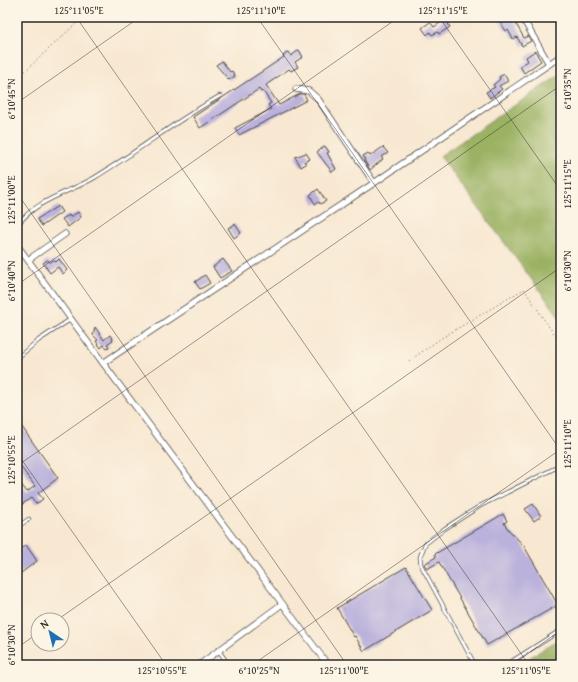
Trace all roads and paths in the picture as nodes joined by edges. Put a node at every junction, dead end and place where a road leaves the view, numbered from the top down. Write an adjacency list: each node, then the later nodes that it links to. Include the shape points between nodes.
1 (83, 17): 5 (path)
2 (522, 17): 4 (street)
3 (561, 56): 4 (street)
4 (549, 64): 8 (street)
5 (22, 74)
6 (296, 89): 8 (street, via 309,91 318,99)
7 (220, 96): 9 (lane, via 94,178 35,208 25,215)
8 (374, 182): 17 (street)
9 (17, 226)
10 (65, 234): 12 (street)
11 (17, 245): 12 (street)
12 (28, 260): 13 (street)
13 (71, 319): 15 (lane); 17 (street)
14 (561, 342): 16 (path, via 524,289 459,327)
15 (17, 358)
16 (409, 361)
17 (103, 363): 21 (street)
18 (561, 465): 27 (lane, via 480,506 434,536 421,551 422,565)
19 (29, 519): 20 (lane)
20 (17, 527)
21 (282, 604): 23 (street); 26 (street)
22 (561, 630): 28 (lane)
23 (219, 651): 24 (street); 25 (lane)
24 (199, 665)
25 (229, 665)
26 (328, 665)
27 (475, 665)
28 (506, 665)

